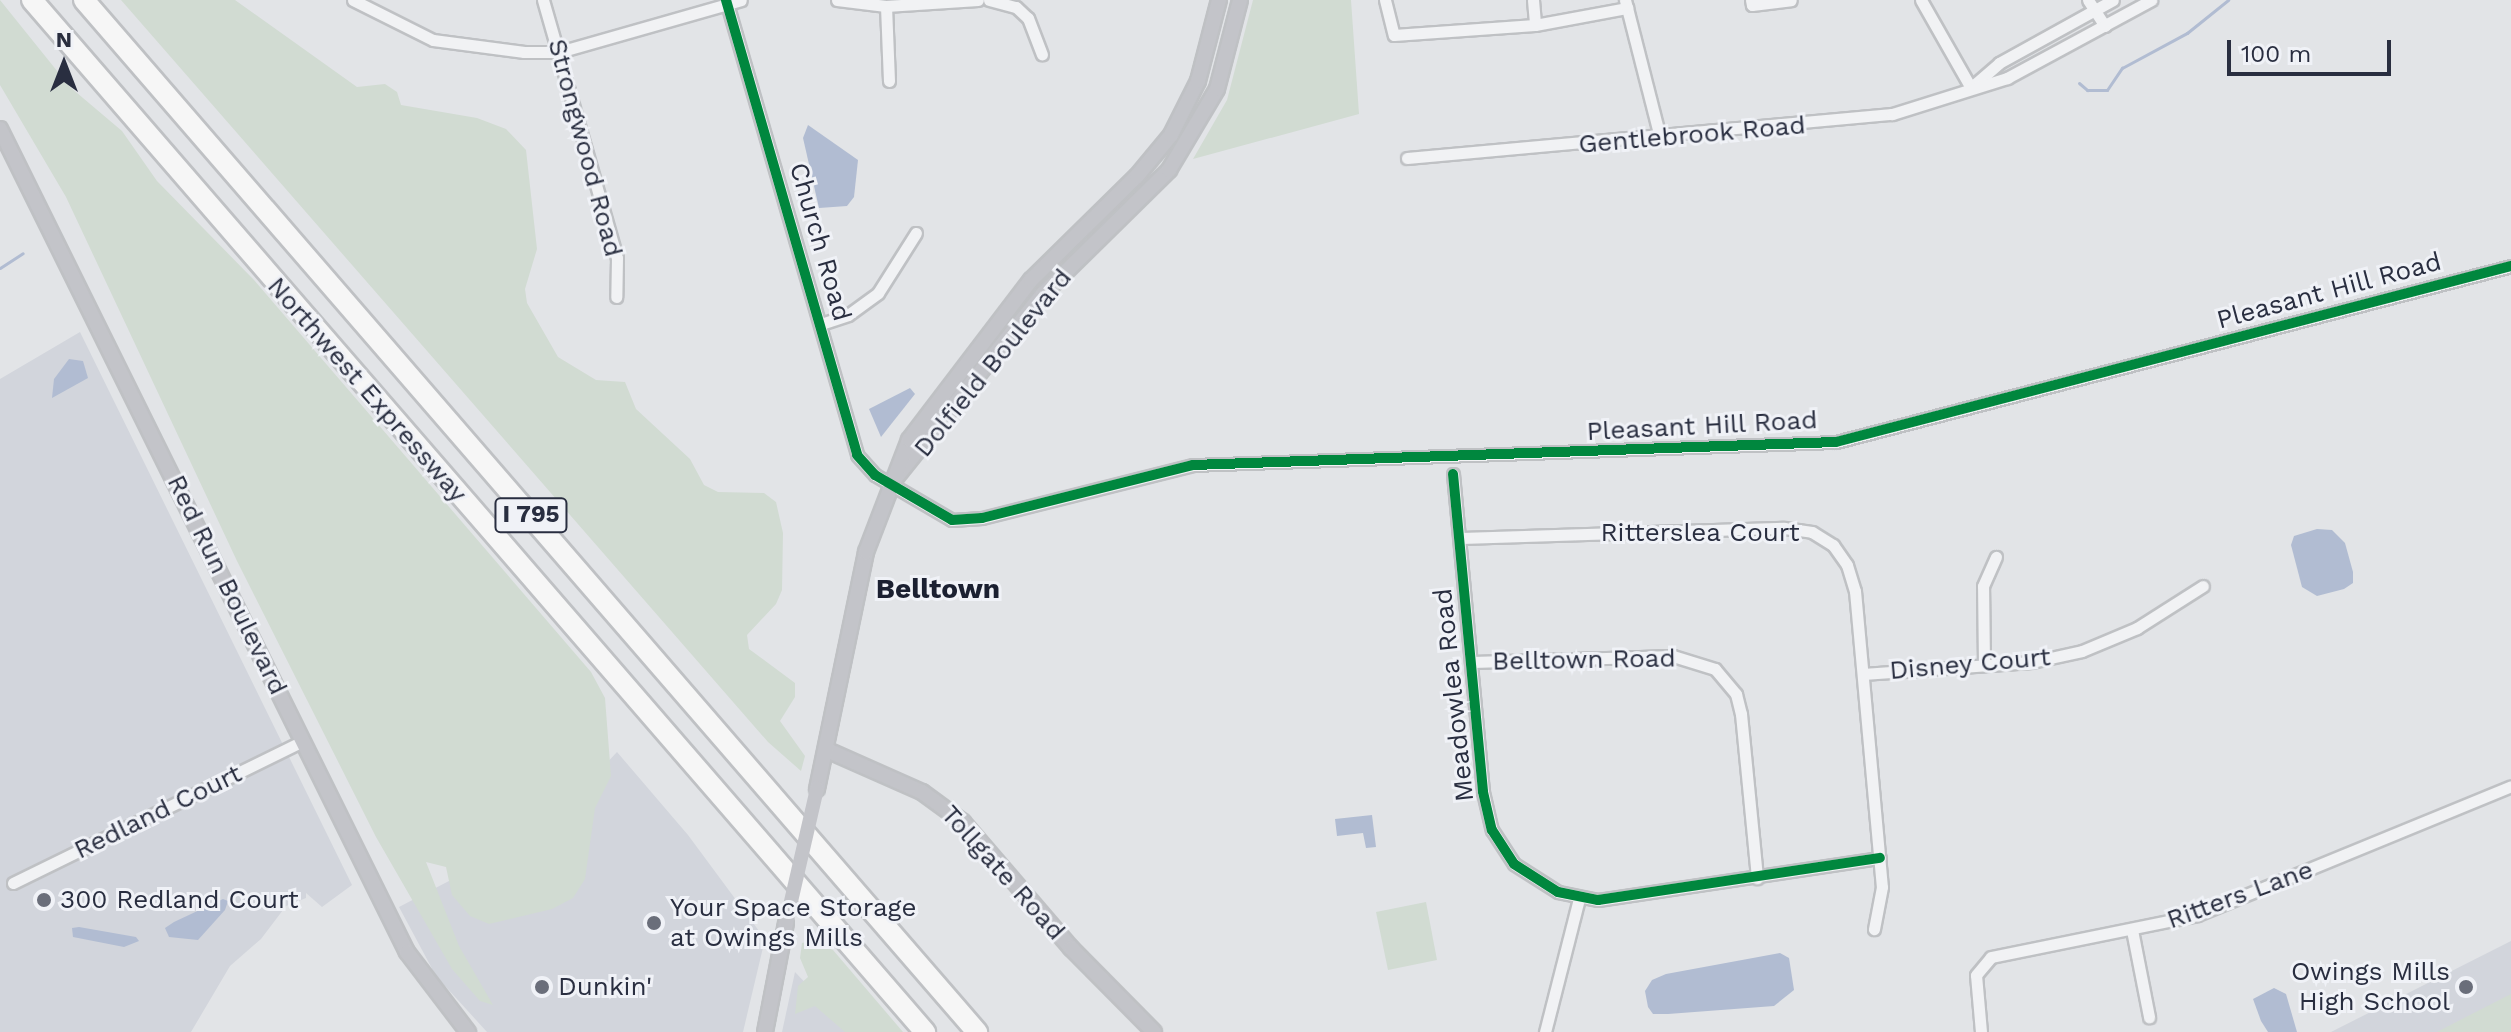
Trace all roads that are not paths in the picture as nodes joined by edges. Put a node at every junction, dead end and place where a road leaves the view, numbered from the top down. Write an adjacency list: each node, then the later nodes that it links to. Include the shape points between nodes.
1 (32, 0): 55 (highway, Northwest Expressway / I 795)
2 (84, 0): 56 (highway, Northwest Expressway / I 795)
3 (353, 0): 24 (street, via 433,40 493,52)
4 (543, 0): 24 (street, Strongwood Road)
5 (741, 0): 18 (street)
6 (837, 0): 21 (street)
7 (978, 0): 21 (street)
8 (989, 0): 25 (street, via 1016,7 1028,18)
9 (1219, 0): 36 (main road, Dolfield Boulevard, via 1198,81 1171,135 1003,313 924,416)
10 (1240, 0): 36 (main road, Dolfield Boulevard, via 1217,89 1169,170 1043,294)
11 (1385, 0): 22 (street, via 1394,35)
12 (1533, 0): 22 (street)
13 (1751, 0): 14 (street, via 1752,5)
14 (1791, 0)
15 (1921, 0): 27 (street)
16 (2113, 0): 20 (street, Gentlebrook Road)
17 (2151, 0): 23 (street, Gentlebrook Road)
18 (726, 2): 24 (street); 34 (street, Church Road)
19 (1626, 4): 22 (street); 29 (street)
20 (2091, 5): 23 (street); 27 (street, Gentlebrook Road, via 1999,63)
21 (886, 6): 26 (street)
22 (1535, 25)
23 (2105, 26): 27 (street, Gentlebrook Road, via 2007,78)
24 (559, 52): 33 (street, Strongwood Road, via 617,258)
25 (1042, 54)
26 (889, 81)
27 (1971, 88): 29 (street, Gentlebrook Road, via 1863,120)
28 (0, 129): 43 (main road, Red Run Boulevard)
29 (1660, 137): 30 (street, Gentlebrook Road)
30 (1407, 158)
31 (916, 233): 34 (street, via 878,293 848,315)
32 (2511, 266): 36 (street, Pleasant Hill Road, via 1809,446 1193,465 966,521 939,516)
33 (616, 297)
34 (821, 324): 36 (street, Church Road, via 857,455)
35 (1453, 474): 37 (street, Meadowlea Road)
36 (890, 484): 44 (main road, Dolfield Boulevard, via 866,552)
37 (1461, 538): 40 (street, Meadowlea Road); 42 (street, Ritterslea Court, via 1784,528 1812,532 1833,545 1852,577)
38 (1996, 557): 41 (street, via 1983,586)
39 (2203, 586): 41 (street, Disney Court, via 2137,628 2082,651 2032,662)
40 (1472, 662): 47 (street, Belltown Road, via 1673,656 1715,669 1736,694 1741,714); 49 (street, Meadowlea Road, via 1483,792 1492,830 1528,875)
41 (1984, 664): 42 (street, Disney Court)
42 (1863, 674): 46 (street, Ritterslea Court)
43 (303, 741): 48 (street, Redland Court); 53 (main road, Red Run Boulevard, via 407,952 437,998)
44 (827, 750): 54 (main road, Dolfield Boulevard, bridge); 57 (main road, Tollgate Road, via 922,792 963,822 1071,948)
45 (2511, 786): 51 (street, Ritters Lane, via 2216,908)
46 (1880, 858): 47 (street); 50 (street, Ritterslea Court, via 1882,887)
47 (1757, 878): 49 (street)
48 (13, 883)
49 (1579, 899): 58 (street)
50 (1874, 929)
51 (2132, 930): 52 (street); 59 (street, Ritters Lane, via 1983,961 1976,975)
52 (2149, 1017)
53 (468, 1032)
54 (765, 1032)
55 (925, 1032)
56 (977, 1032)
57 (1154, 1032)
58 (1545, 1032)
59 (1981, 1032)

